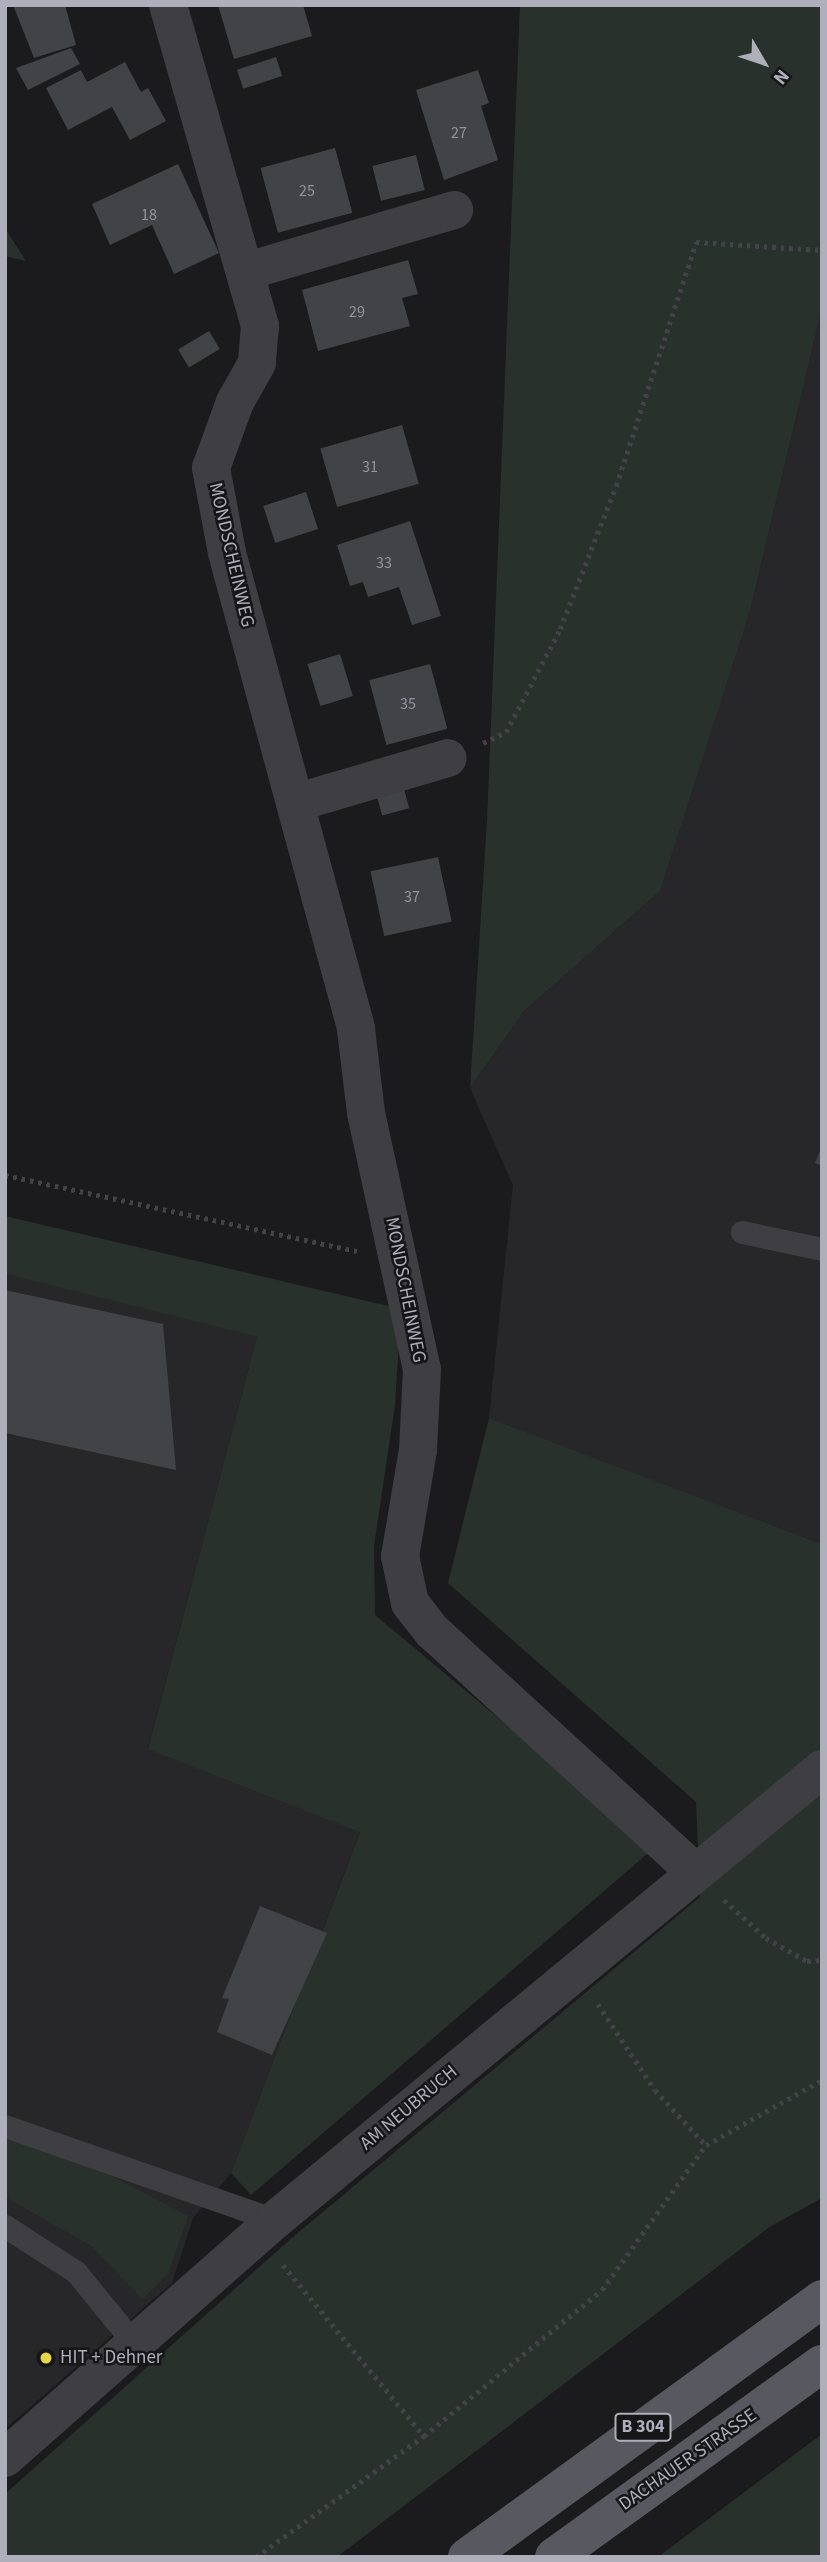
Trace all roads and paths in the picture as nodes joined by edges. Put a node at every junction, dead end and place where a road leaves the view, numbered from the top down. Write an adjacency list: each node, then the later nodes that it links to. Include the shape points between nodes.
1 (168, 5): 4 (street, MONDSCHEINWEG)
2 (454, 210): 4 (street)
3 (822, 250): 5 (path, via 696,242 616,486 560,629 506,732)
4 (247, 271): 6 (street, MONDSCHEINWEG, via 260,326 257,363 235,402 211,468 227,553)
5 (448, 758): 6 (street)
6 (295, 803): 10 (street, MONDSCHEINWEG, via 356,1028 366,1114)
7 (5, 1175): 10 (path, via 377,1255)
8 (742, 1232): 9 (lane)
9 (822, 1249)
10 (405, 1278): 12 (street, MONDSCHEINWEG, via 422,1369 418,1450 400,1556 411,1603 432,1631)
11 (822, 1769): 12 (street, AM NEUBRUCH)
12 (696, 1873): 13 (path, via 766,1938 807,1961); 14 (street, AM NEUBRUCH)
13 (822, 1960)
14 (575, 1970): 17 (path, via 655,2090); 19 (street, AM NEUBRUCH)
15 (822, 2080): 17 (path)
16 (5, 2126): 19 (lane)
17 (706, 2145): 23 (path, via 602,2290)
18 (5, 2226): 21 (lane, via 76,2272)
19 (265, 2229): 21 (street, AM NEUBRUCH); 23 (path, via 287,2269)
20 (822, 2299): 26 (main road, B 304)
21 (134, 2343): 24 (street, AM NEUBRUCH)
22 (822, 2364): 27 (main road, DACHAUER STRASSE / B 304)
23 (424, 2436): 25 (path)
24 (5, 2458)
25 (256, 2557)
26 (467, 2557)
27 (554, 2557)

